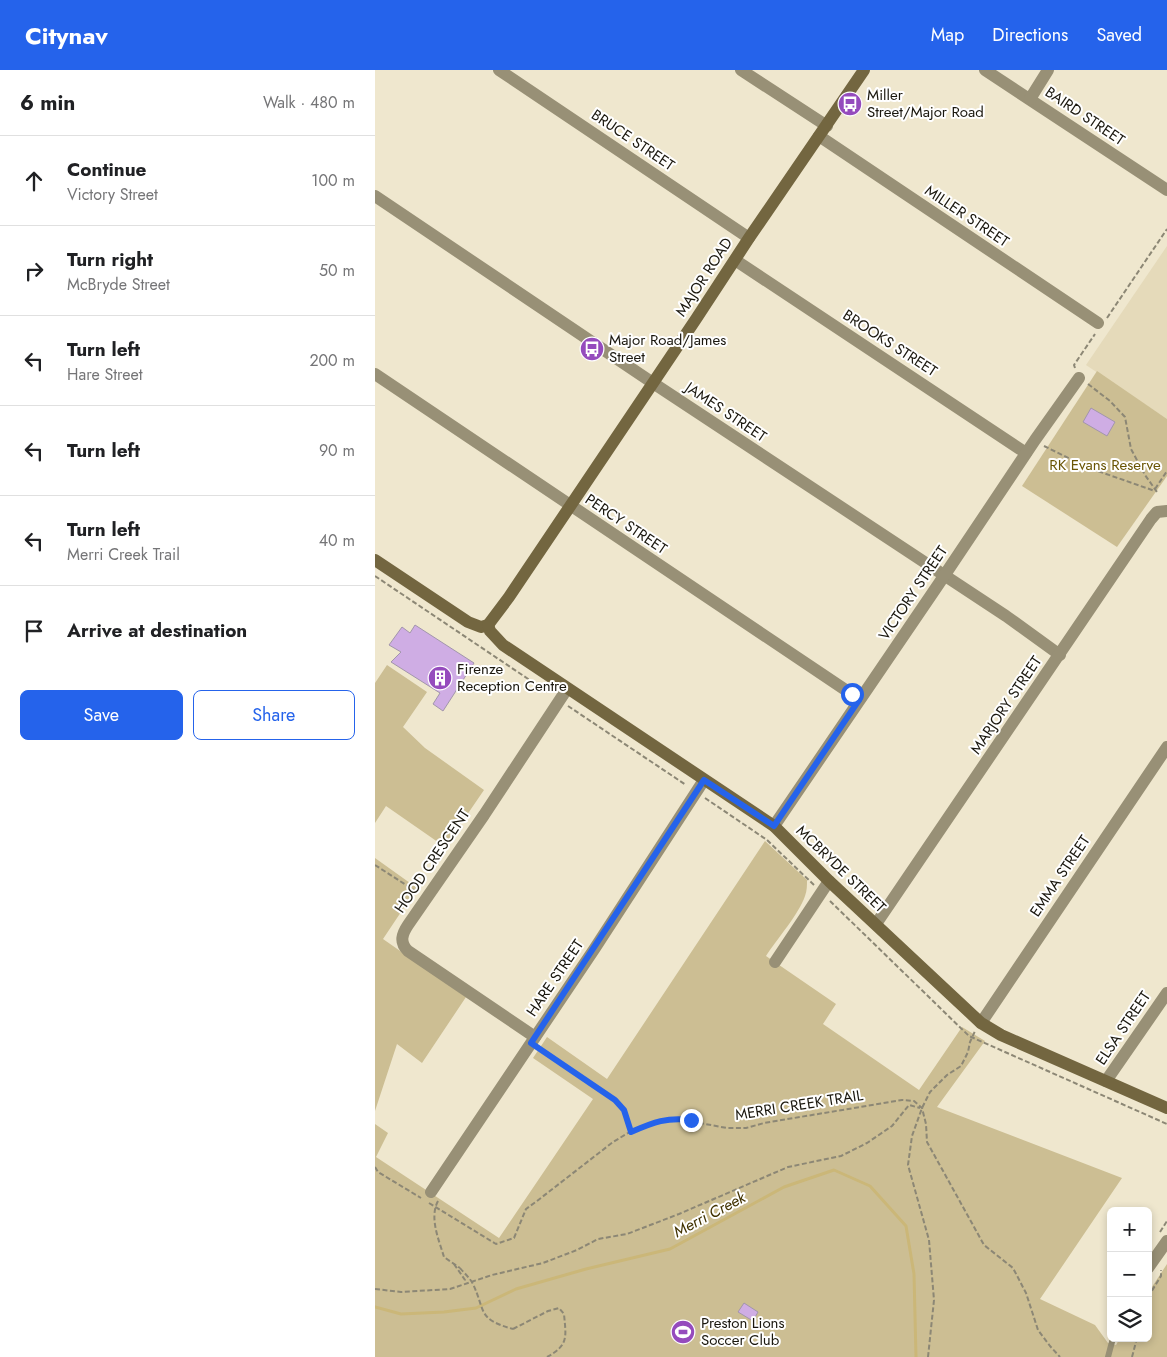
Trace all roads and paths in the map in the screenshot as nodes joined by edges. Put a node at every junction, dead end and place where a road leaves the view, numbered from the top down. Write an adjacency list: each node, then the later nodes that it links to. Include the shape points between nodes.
1 (499, 70): 11 (street, BRUCE STREET)
2 (741, 70): 7 (street, MILLER STREET)
3 (864, 70): 7 (street, MAJOR ROAD)
4 (985, 70): 6 (street, BAIRD STREET)
5 (1048, 70): 6 (street)
6 (1030, 99): 8 (street, BAIRD STREET)
7 (823, 131): 11 (street, MAJOR ROAD); 13 (street, MILLER STREET)
8 (1167, 190)
9 (375, 196): 16 (street, JAMES STREET)
10 (1167, 229): 13 (path)
11 (749, 238): 12 (street, MAJOR ROAD)
12 (735, 260): 16 (street, MAJOR ROAD); 18 (street, BROOKS STREET)
13 (1100, 324): 15 (path, via 1074,365)
14 (375, 374): 21 (street, PERCY STREET)
15 (1079, 378): 17 (street, VICTORY STREET); 20 (path, via 1110,401 1125,417 1131,449)
16 (653, 383): 21 (street, MAJOR ROAD); 25 (street, JAMES STREET)
17 (1035, 440): 18 (street, VICTORY STREET); 20 (path, via 1089,468 1157,492)
18 (1026, 453): 25 (street, VICTORY STREET)
19 (1167, 471): 20 (path)
20 (1155, 489)
21 (571, 506): 26 (street, MAJOR ROAD); 30 (street, PERCY STREET)
22 (1167, 511): 27 (street, MARJORY STREET, via 1157,512 1151,519)
23 (375, 560): 26 (street, via 468,622)
24 (375, 576): 29 (path)
25 (944, 576): 27 (street, JAMES STREET); 30 (street, VICTORY STREET)
26 (488, 625): 28 (street, MCBRYDE STREET, via 503,645)
27 (1060, 654): 39 (street, MARJORY STREET)
28 (567, 688): 29 (street, HOOD CRESCENT); 32 (street, MCBRYDE STREET)
29 (559, 700): 33 (path); 38 (street, HOOD CRESCENT)
30 (859, 700): 34 (street, VICTORY STREET)
31 (1167, 746): 42 (street, EMMA STREET)
32 (704, 780): 33 (street, HARE STREET); 34 (street, MCBRYDE STREET)
33 (697, 792): 37 (path, via 767,840); 44 (street, HARE STREET)
34 (774, 826): 36 (street, MCBRYDE STREET)
35 (375, 865): 38 (path)
36 (829, 881): 37 (street); 39 (street, MCBRYDE STREET)
37 (821, 892): 40 (street); 43 (path)
38 (426, 897): 44 (street, HOOD CRESCENT, via 403,933 404,947)
39 (876, 924): 42 (street, MCBRYDE STREET)
40 (775, 962)
41 (1167, 992): 45 (street, ELSA STREET)
42 (981, 1024): 43 (path); 45 (street, MCBRYDE STREET)
43 (972, 1038): 46 (path, via 961,1066 930,1092); 48 (path)
44 (533, 1040): 49 (path, via 615,1100 624,1110); 51 (street, HARE STREET)
45 (1107, 1081): 47 (street, MCBRYDE STREET)
46 (922, 1108): 49 (path, MERRI CREEK TRAIL, via 914,1101 902,1100 746,1128 727,1128 678,1118 660,1120); 57 (path, via 909,1106 892,1126 841,1156 788,1168 627,1234 598,1239 543,1263); 63 (path, via 908,1164 929,1240 934,1300); 64 (path, via 927,1142 975,1229 984,1244 1013,1268 1026,1293 1038,1330)
47 (1167, 1108)
48 (1167, 1124)
49 (631, 1132): 52 (path, MERRI CREEK TRAIL, via 613,1142 526,1209 514,1238 505,1242 496,1244)
50 (375, 1167): 52 (path, MERRI CREEK TRAIL)
51 (431, 1192)
52 (435, 1207): 56 (path, via 435,1226 444,1257)
53 (1167, 1240): 54 (street)
54 (1156, 1256): 55 (street); 59 (path, via 1162,1271)
55 (1152, 1262)
56 (454, 1264): 57 (path); 62 (path, bridge, via 473,1282 485,1315 495,1324 513,1329 559,1308 564,1314 564,1344)
57 (465, 1284): 58 (path, via 450,1289)
58 (375, 1289)
59 (1152, 1290)
60 (1112, 1342): 65 (lane)
61 (1136, 1342): 66 (path)
62 (547, 1357)
63 (928, 1357)
64 (1060, 1357)
65 (1109, 1357)
66 (1132, 1357)

